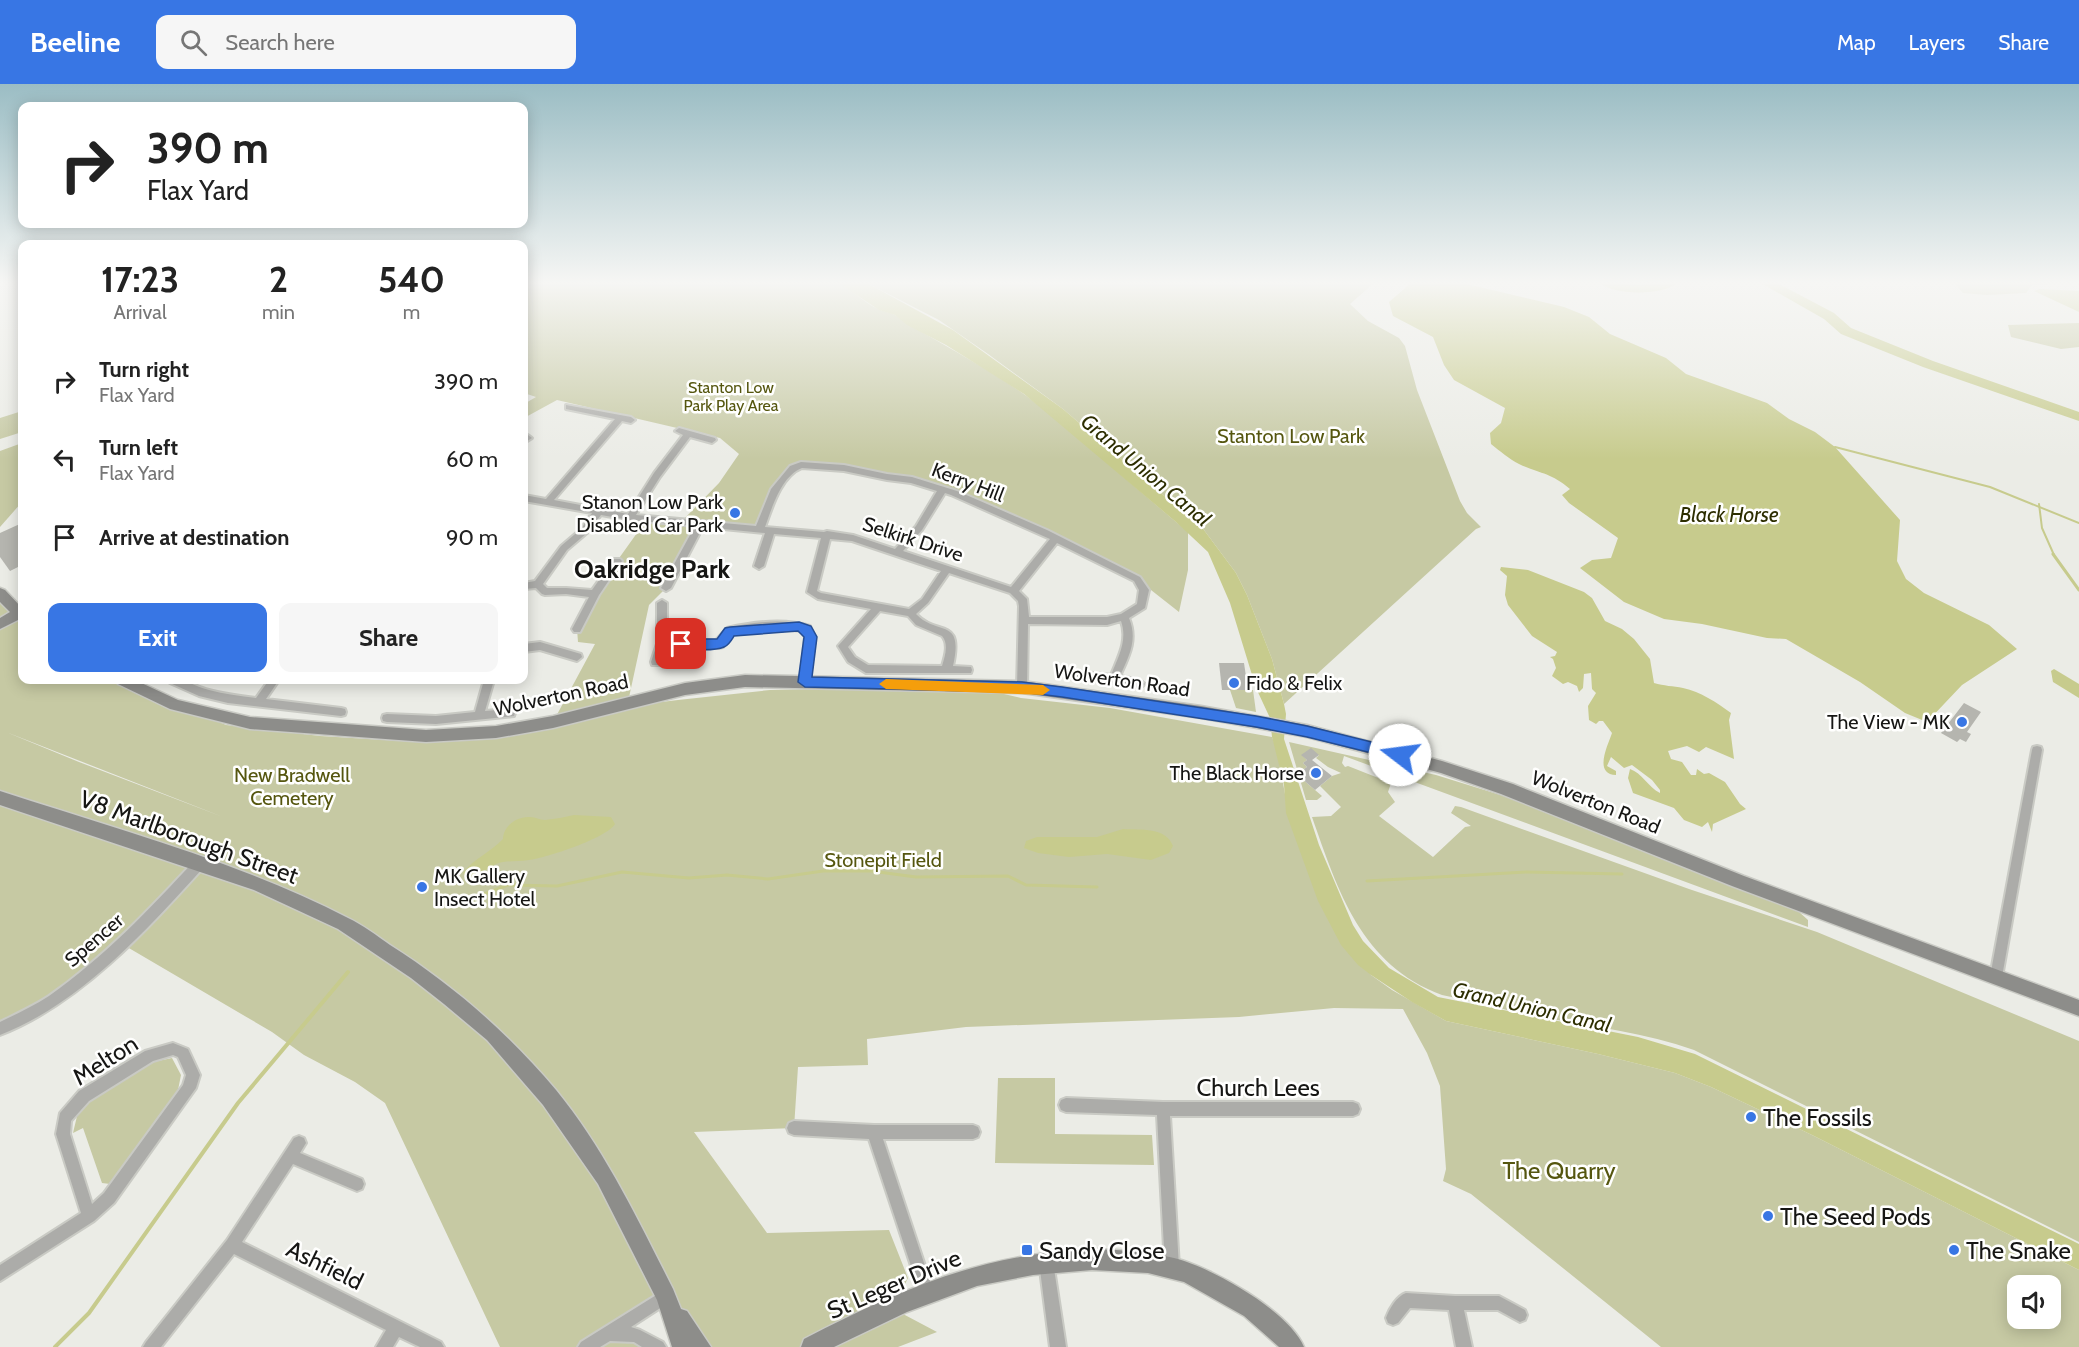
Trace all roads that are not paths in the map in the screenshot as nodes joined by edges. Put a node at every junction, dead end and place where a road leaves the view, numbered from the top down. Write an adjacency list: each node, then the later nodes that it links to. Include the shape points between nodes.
1 (569, 407): 2 (street)
2 (620, 418): 3 (street); 7 (street)
3 (631, 420)
4 (712, 440): 9 (street, via 684,433)
5 (942, 490): 11 (street, Kerry Hill, via 912,480 801,465 776,489); 14 (street, Kerry Hill); 15 (street, via 919,528)
6 (528, 499): 7 (street, Selkirk Drive)
7 (547, 503): 8 (street, Selkirk Drive)
8 (598, 512): 9 (street, Selkirk Drive); 19 (street, via 564,548)
9 (630, 517): 10 (street, Selkirk Drive)
10 (700, 525): 11 (street, Selkirk Drive); 21 (street)
11 (759, 529): 12 (street, Selkirk Drive)
12 (771, 530): 13 (street, Selkirk Drive); 17 (street)
13 (828, 534): 15 (street, Selkirk Drive); 26 (street, via 812,592)
14 (1056, 538): 22 (street); 30 (street, Kerry Hill, via 1142,584 1142,606)
15 (897, 552): 18 (street, Selkirk Drive)
16 (617, 561): 24 (street)
17 (759, 566)
18 (947, 569): 22 (street, Selkirk Drive); 28 (street, via 925,601)
19 (538, 584): 20 (street); 24 (street, via 545,592)
20 (528, 585)
21 (666, 588)
22 (1013, 591): 31 (street, via 1022,599)
23 (0, 592): 27 (street)
24 (595, 594): 33 (street)
25 (662, 603): 34 (street)
26 (878, 607): 28 (street); 38 (street, via 843,645 855,663 866,669)
27 (18, 611)
28 (911, 613): 38 (street, via 917,621 949,638 952,643)
29 (18, 615): 32 (street)
30 (1124, 617): 31 (street, via 1107,621); 41 (street, via 1130,628 1127,655)
31 (1024, 620): 48 (street)
32 (0, 624)
33 (577, 629)
34 (662, 644): 37 (street); 42 (street, via 719,644 730,632 799,626 807,629 810,637)
35 (528, 648): 36 (street, via 540,646)
36 (578, 657)
37 (656, 662)
38 (947, 669): 39 (street)
39 (968, 670)
40 (1067, 674): 41 (street)
41 (1114, 679): 47 (street)
42 (805, 682): 43 (street, Wolverton Road, via 745,681 686,689 553,722 496,732 426,736 250,723 175,705); 48 (street, Wolverton Road)
43 (131, 684)
44 (183, 684): 49 (street, via 203,693)
45 (271, 684): 49 (street)
46 (488, 684): 52 (street)
47 (1140, 684)
48 (1022, 687): 57 (street, Wolverton Road, via 1297,729 1389,752 1507,789)
49 (258, 703): 50 (street)
50 (341, 712)
51 (510, 713): 52 (street)
52 (479, 715): 53 (street, via 436,720)
53 (387, 718)
54 (2037, 750): 57 (street)
55 (0, 798): 56 (street, V8 Marlborough Street)
56 (199, 864): 59 (street, Spencer, via 162,906 103,960 51,1001); 75 (street, V8 Marlborough Street, via 259,884 344,924 417,972 493,1035 550,1098 605,1178)
57 (1996, 977): 58 (street, Wolverton Road)
58 (2079, 1008)
59 (0, 1029)
60 (1066, 1105): 61 (street, Church Lees)
61 (1163, 1109): 62 (street, Church Lees); 72 (street)
62 (1353, 1109)
63 (794, 1128): 64 (street)
64 (874, 1132): 65 (street); 74 (street)
65 (973, 1132)
66 (299, 1143): 67 (street)
67 (292, 1157): 68 (street); 70 (street)
68 (357, 1184)
69 (89, 1216): 69 (street, Melton, via 109,1198 189,1088 193,1075 183,1053 173,1049 150,1055 84,1096 65,1118 63,1134); 73 (street, Melton)
70 (232, 1245): 79 (street, Ashfield); 81 (street)
71 (1046, 1262): 72 (street, St Leger Drive, via 1111,1258); 74 (street, St Leger Drive, via 972,1277); 89 (street)
72 (1172, 1267): 90 (street, St Leger Drive, via 1244,1303)
73 (0, 1274)
74 (927, 1293): 88 (street, St Leger Drive)
75 (668, 1301): 80 (street); 86 (street, V8 Marlborough Street); 87 (street)
76 (1455, 1303): 77 (street, via 1499,1303); 78 (street, via 1406,1300); 91 (street)
77 (1520, 1315)
78 (1394, 1318)
79 (397, 1327): 82 (street); 83 (street, Ashfield)
80 (608, 1334): 84 (street); 85 (street, via 635,1335)
81 (151, 1347)
82 (384, 1347)
83 (436, 1347)
84 (586, 1347)
85 (658, 1347)
86 (683, 1347)
87 (700, 1347)
88 (812, 1347)
89 (1058, 1347)
90 (1293, 1347)
91 (1464, 1347)

